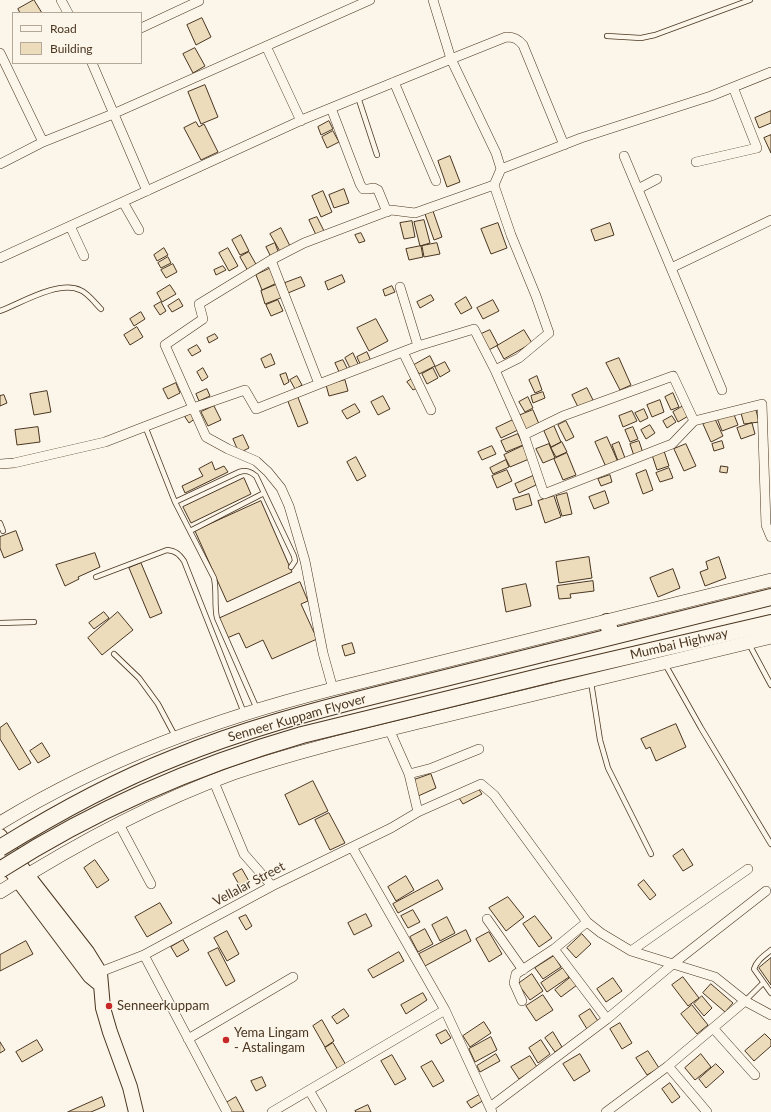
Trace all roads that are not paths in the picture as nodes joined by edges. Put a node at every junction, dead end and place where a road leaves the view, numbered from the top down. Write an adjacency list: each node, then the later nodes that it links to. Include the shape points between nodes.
1 (61, 0): 6 (street)
2 (200, 0): 7 (street)
3 (370, 0): 9 (street)
4 (433, 0): 11 (street)
5 (750, 0): 8 (lane, via 655,35 641,38)
6 (67, 12)
7 (142, 28)
8 (607, 36)
9 (266, 46): 18 (street); 19 (street)
10 (0, 53): 20 (street)
11 (451, 59): 14 (street); 21 (street, via 506,37 519,40); 26 (street, via 496,153)
12 (92, 64): 18 (street)
13 (771, 72): 15 (street)
14 (394, 82): 16 (street); 28 (street)
15 (733, 87): 21 (street); 24 (street, via 757,148)
16 (358, 97): 17 (street); 22 (lane)
17 (331, 108): 19 (street); 33 (street, via 360,184 363,189 378,190)
18 (113, 114): 20 (street); 31 (street)
19 (301, 121): 31 (street)
20 (43, 142): 25 (street)
21 (564, 145): 26 (street)
22 (377, 155)
23 (624, 156): 30 (street)
24 (696, 162)
25 (0, 164)
26 (501, 169): 29 (street)
27 (657, 179): 30 (street)
28 (436, 181)
29 (494, 185): 33 (street, via 415,213 392,210); 46 (street, via 549,333 519,358)
30 (638, 189): 40 (street)
31 (147, 191): 32 (street)
32 (123, 202): 35 (street); 36 (street)
33 (387, 212): 39 (street, via 304,243)
34 (771, 220): 40 (street)
35 (70, 226): 37 (street); 38 (street)
36 (139, 230)
37 (84, 256)
38 (0, 258)
39 (271, 260): 47 (street); 50 (street, via 199,304 203,319 165,345)
40 (671, 268): 48 (street)
41 (400, 287): 44 (street)
42 (101, 309): 43 (lane, via 82,290 72,287 46,291)
43 (0, 311)
44 (418, 346): 45 (street); 46 (street, via 474,329)
45 (404, 352): 47 (street); 51 (street)
46 (495, 370): 54 (street)
47 (319, 384): 50 (street, via 256,409 245,390)
48 (722, 390)
49 (767, 402): 52 (street); 61 (street, via 766,525)
50 (193, 408): 53 (street); 76 (street, via 206,437 256,461 281,488 305,561 323,653)
51 (431, 410)
52 (694, 421): 54 (street, via 673,376 563,416); 54 (street, via 672,444 544,494)
53 (145, 426): 55 (street, via 105,442); 57 (lane)
54 (524, 435)
55 (0, 464)
56 (264, 493): 57 (lane, via 256,476 245,470); 60 (lane); 62 (lane, via 294,556 295,561)
57 (175, 502): 60 (lane)
58 (0, 523): 59 (lane)
59 (3, 531)
60 (190, 531): 77 (lane, via 214,578 217,618)
61 (771, 537)
62 (291, 567)
63 (96, 577): 78 (lane, via 167,550 174,550 179,554)
64 (771, 580): 69 (street)
65 (771, 597): 69 (highway, Mumbai Highway)
66 (34, 622): 67 (lane)
67 (0, 623)
68 (771, 623): 74 (highway, Mumbai Highway)
69 (609, 629): 76 (street); 90 (highway, Senneer Kuppam Flyover, bridge, via 592,641 314,711 213,743 105,790)
70 (771, 637): 71 (street)
71 (748, 643): 73 (street); 75 (lane)
72 (114, 654): 80 (lane, via 139,678 158,704)
73 (664, 663): 74 (street); 88 (lane)
74 (589, 673): 79 (street); 91 (lane, via 600,740 608,768); 94 (highway, Senneer Kuppam Flyover, bridge, via 551,674 262,747 130,798)
75 (771, 685)
76 (333, 689): 77 (street)
77 (257, 710): 78 (street)
78 (244, 713): 80 (street)
79 (389, 729): 82 (street); 83 (street, via 271,761)
80 (176, 738): 85 (street, via 92,773)
81 (479, 749): 82 (street)
82 (410, 774): 84 (street)
83 (214, 782): 86 (street); 97 (street, via 244,854)
84 (418, 812): 89 (street, Vellalar Street); 101 (street, Vellalar Street, via 481,784 494,795)
85 (0, 824)
86 (119, 824): 95 (street, via 58,856); 96 (street)
87 (0, 836): 95 (main road)
88 (771, 844)
89 (352, 847): 97 (street, Vellalar Street); 114 (street)
90 (0, 848)
91 (651, 854)
92 (0, 856): 95 (main road)
93 (748, 869): 104 (street)
94 (0, 870)
95 (23, 878): 99 (street); 109 (main road, via 71,931)
96 (151, 884)
97 (272, 886): 105 (street, Vellalar Street)
98 (766, 891): 106 (street)
99 (0, 892)
100 (487, 919): 107 (street)
101 (587, 922): 102 (street); 104 (street)
102 (554, 949): 107 (street); 116 (street)
103 (771, 950): 110 (lane, via 760,958 754,969)
104 (631, 951): 106 (street)
105 (144, 955): 109 (street, Vellalar Street); 118 (street)
106 (674, 963): 113 (street, via 715,977); 116 (street)
107 (524, 970): 112 (street, via 516,974 514,980)
108 (293, 977): 118 (street)
109 (97, 978): 123 (main road, via 110,1032 130,1087)
110 (763, 983): 111 (lane); 113 (lane)
111 (771, 993)
112 (522, 1001)
113 (745, 1001): 115 (street); 117 (street)
114 (445, 1010): 121 (street); 122 (street)
115 (771, 1015)
116 (607, 1019): 122 (street)
117 (713, 1028): 119 (street); 120 (street)
118 (188, 1039): 124 (street)
119 (668, 1066): 127 (street); 128 (street)
120 (755, 1075)
121 (309, 1090): 125 (street); 126 (street)
122 (491, 1110)
123 (136, 1112)
124 (227, 1112)
125 (272, 1112)
126 (322, 1112)
127 (606, 1112)
128 (707, 1112)

